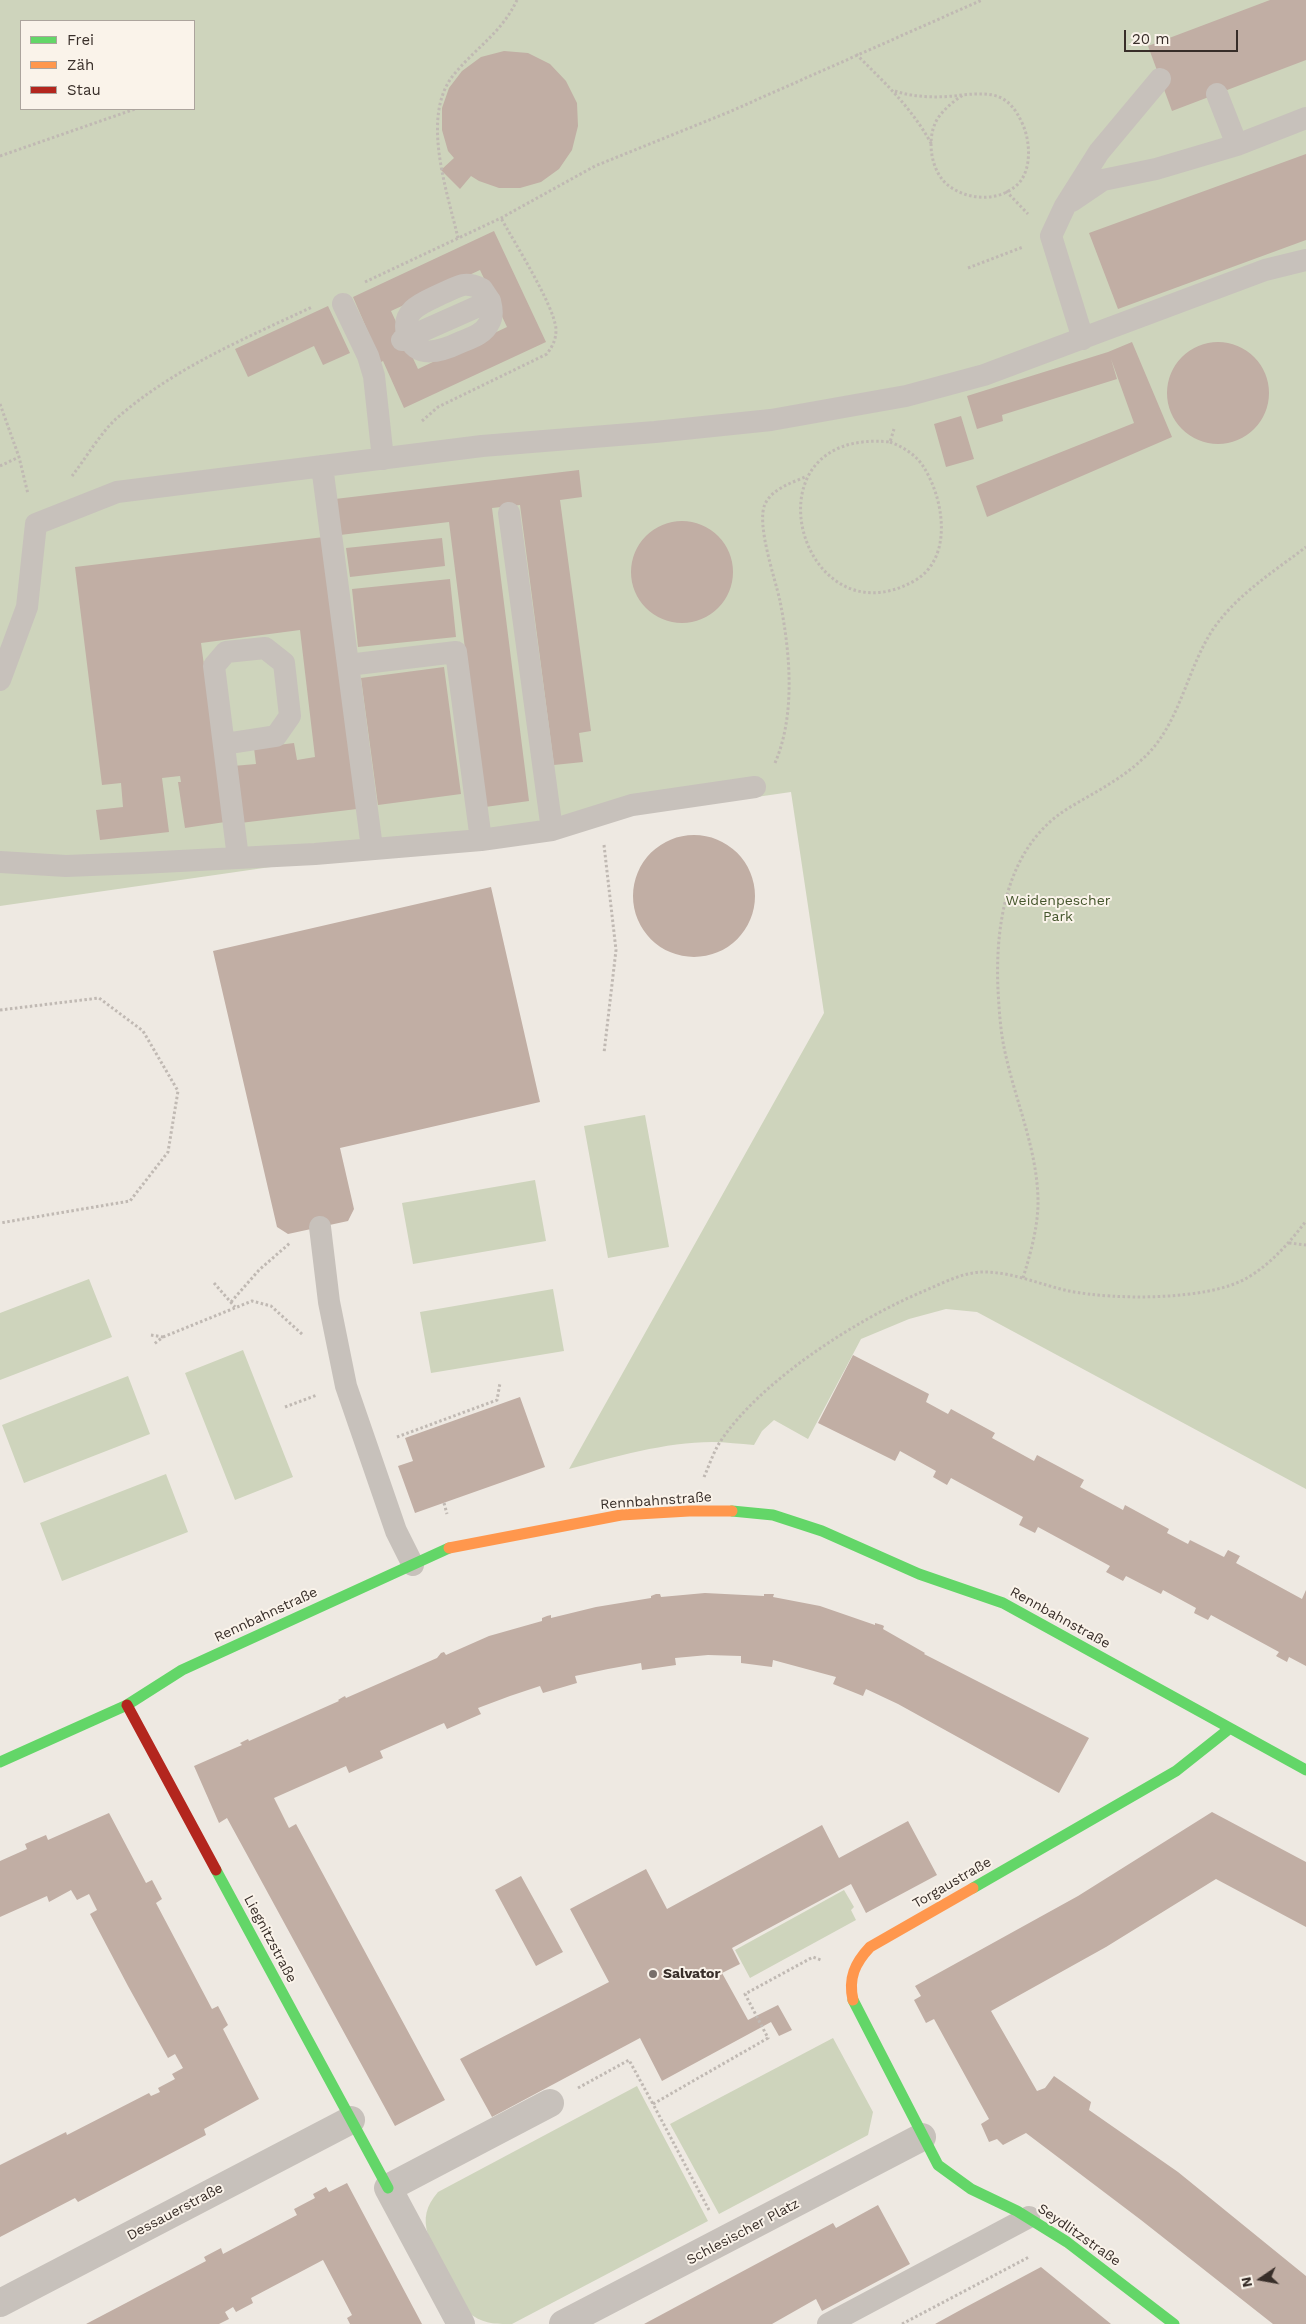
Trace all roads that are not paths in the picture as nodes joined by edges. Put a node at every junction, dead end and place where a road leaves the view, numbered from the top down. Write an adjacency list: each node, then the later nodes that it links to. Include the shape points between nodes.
1 (1160, 79): 5 (lane, via 1098,152)
2 (1217, 94): 4 (lane)
3 (1306, 118): 4 (lane)
4 (1237, 145): 5 (lane, via 1156,169 1102,180)
5 (1066, 206): 9 (lane, via 1051,236)
6 (1306, 260): 9 (lane, via 1266,270)
7 (490, 301): 10 (lane)
8 (343, 304): 11 (lane, via 372,354)
9 (1083, 338): 11 (lane, via 984,375 906,396 771,420)
10 (405, 339)
11 (383, 458): 12 (lane)
12 (322, 466): 14 (lane); 15 (lane, via 116,492 36,524 27,606)
13 (509, 514): 18 (lane)
14 (348, 665): 19 (lane, via 456,652); 20 (lane)
15 (0, 680)
16 (224, 744): 16 (lane, via 214,666 226,652 265,648 284,663 290,716 276,736); 21 (lane)
17 (755, 787): 18 (lane, via 632,805)
18 (552, 830): 19 (lane)
19 (481, 840): 20 (lane)
20 (372, 848): 21 (lane)
21 (238, 858): 22 (lane, via 66,866)
22 (0, 862)
23 (320, 1231): 24 (lane, via 342,1369 396,1531)
24 (414, 1565): 25 (street, Rennbahnstraße, via 182,1670); 26 (street, Rennbahnstraße, via 458,1545 621,1515 689,1511 773,1515 822,1532 919,1574 1003,1603)
25 (127, 1705): 27 (street, Rennbahnstraße); 30 (street, Liegnitzstraße)
26 (1229, 1728): 28 (street, Rennbahnstraße); 31 (street, Torgaustraße, via 1176,1771 870,1947 858,1959 851,1972 849,1989 854,2006)
27 (0, 1762)
28 (1306, 1770)
29 (550, 2103): 32 (street)
30 (351, 2120): 32 (street, Liegnitzstraße); 34 (street, Dessauerstraße)
31 (922, 2137): 33 (street, Seydlitzstraße, via 938,2165 953,2180); 36 (street, Schlesischer Platz)
32 (388, 2188): 35 (street)
33 (1029, 2217): 37 (lane); 38 (street, Seydlitzstraße)
34 (0, 2303)
35 (461, 2324)
36 (563, 2324)
37 (828, 2324)
38 (1174, 2324)

